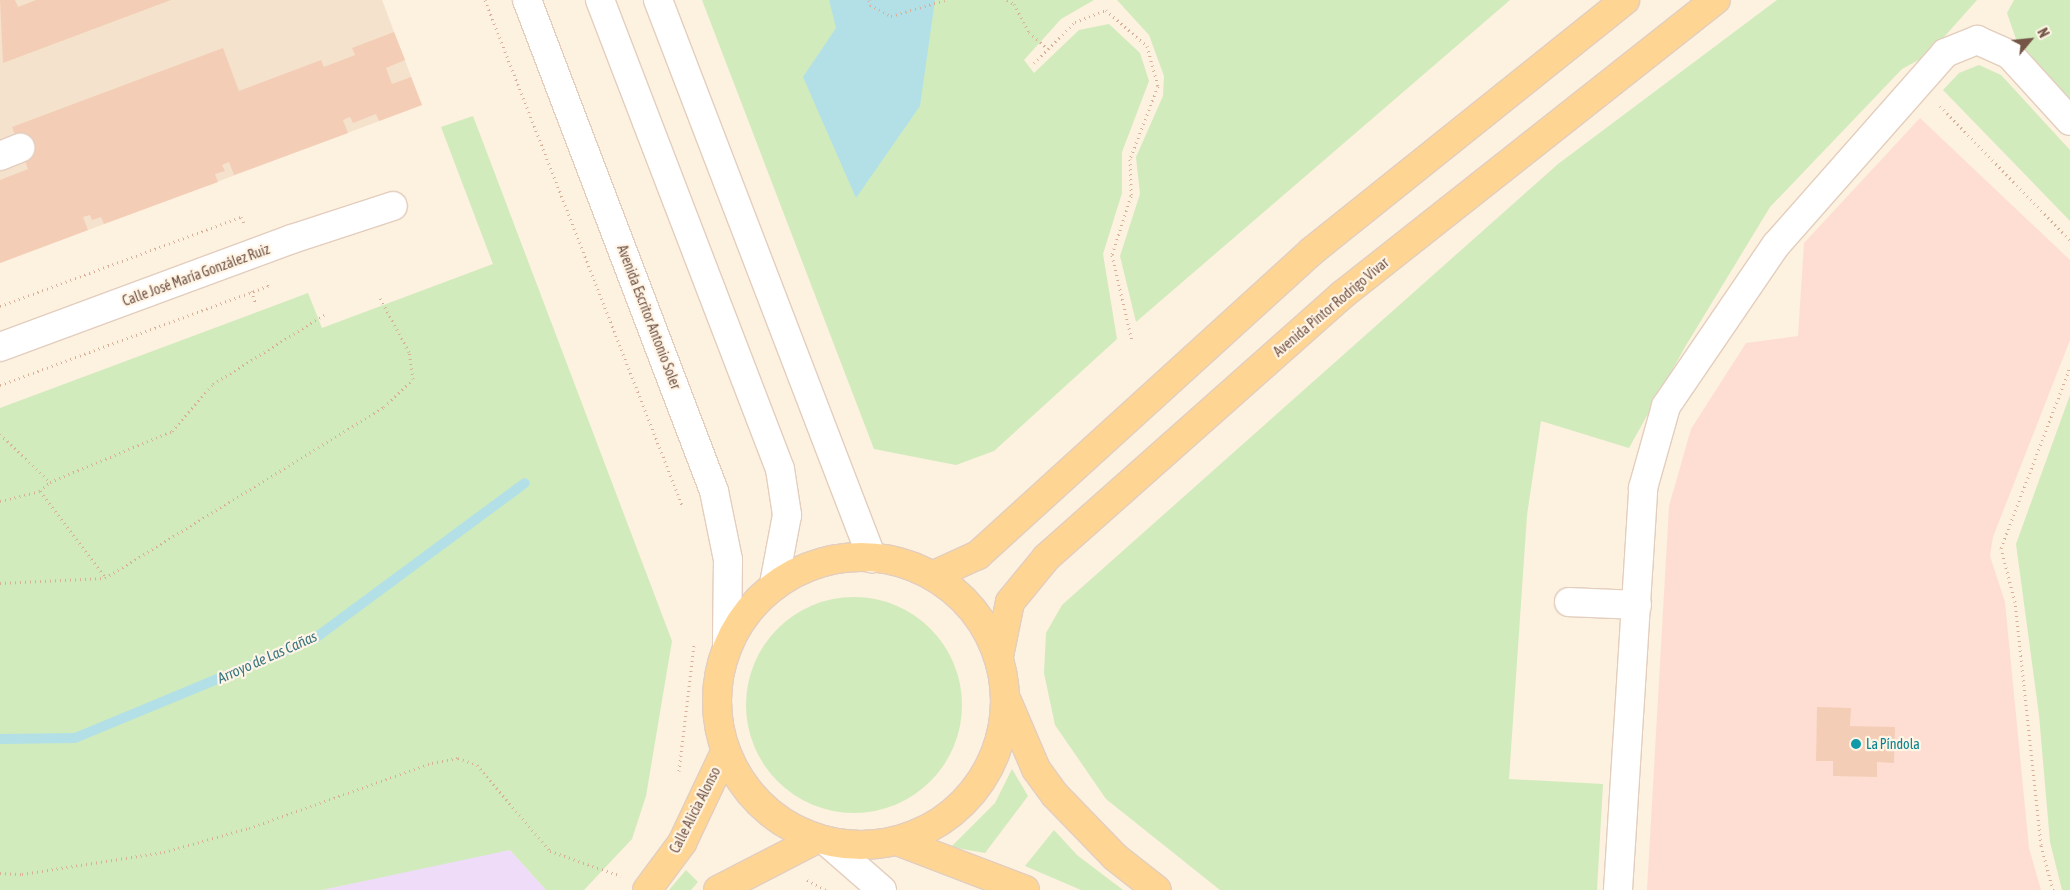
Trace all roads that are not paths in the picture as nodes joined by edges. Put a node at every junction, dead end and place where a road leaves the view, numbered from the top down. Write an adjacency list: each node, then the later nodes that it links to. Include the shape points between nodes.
1 (527, 0): 14 (street, Avenida Escritor Antonio Soler, via 714,491 728,560)
2 (600, 0): 11 (street, via 780,469 787,515)
3 (658, 0): 9 (street)
4 (1625, 0): 10 (main road, via 1312,251 978,555)
5 (1715, 0): 15 (main road, Avenida Pintor Rodrigo Vivar, via 1342,295 1047,557 1010,602)
6 (2070, 120): 13 (street, via 2010,55 1976,40 1945,53 1776,245 1666,406 1643,488)
7 (393, 206): 8 (street, Calle José María González Ruiz, via 255,252)
8 (0, 348)
9 (872, 558): 10 (main road, via 901,561); 11 (main road, via 852,556 803,567)
10 (932, 576): 15 (main road, via 976,613)
11 (774, 584): 14 (main road, via 749,608)
12 (1569, 602): 13 (street)
13 (1637, 605): 25 (street)
14 (728, 644): 17 (main road, via 717,686)
15 (999, 656): 16 (main road)
16 (1006, 700): 19 (main road, via 1002,738 991,764 964,803 934,826); 24 (main road, via 1036,769 1055,796 1116,857)
17 (724, 754): 18 (main road, via 755,798 784,823); 20 (main road, Calle Alicia Alonso, via 682,842)
18 (822, 840): 19 (main road, via 857,846); 21 (main road); 22 (street)
19 (897, 842): 23 (main road)
20 (650, 887)
21 (718, 890)
22 (882, 890)
23 (1025, 890)
24 (1157, 890)
25 (1618, 890)

